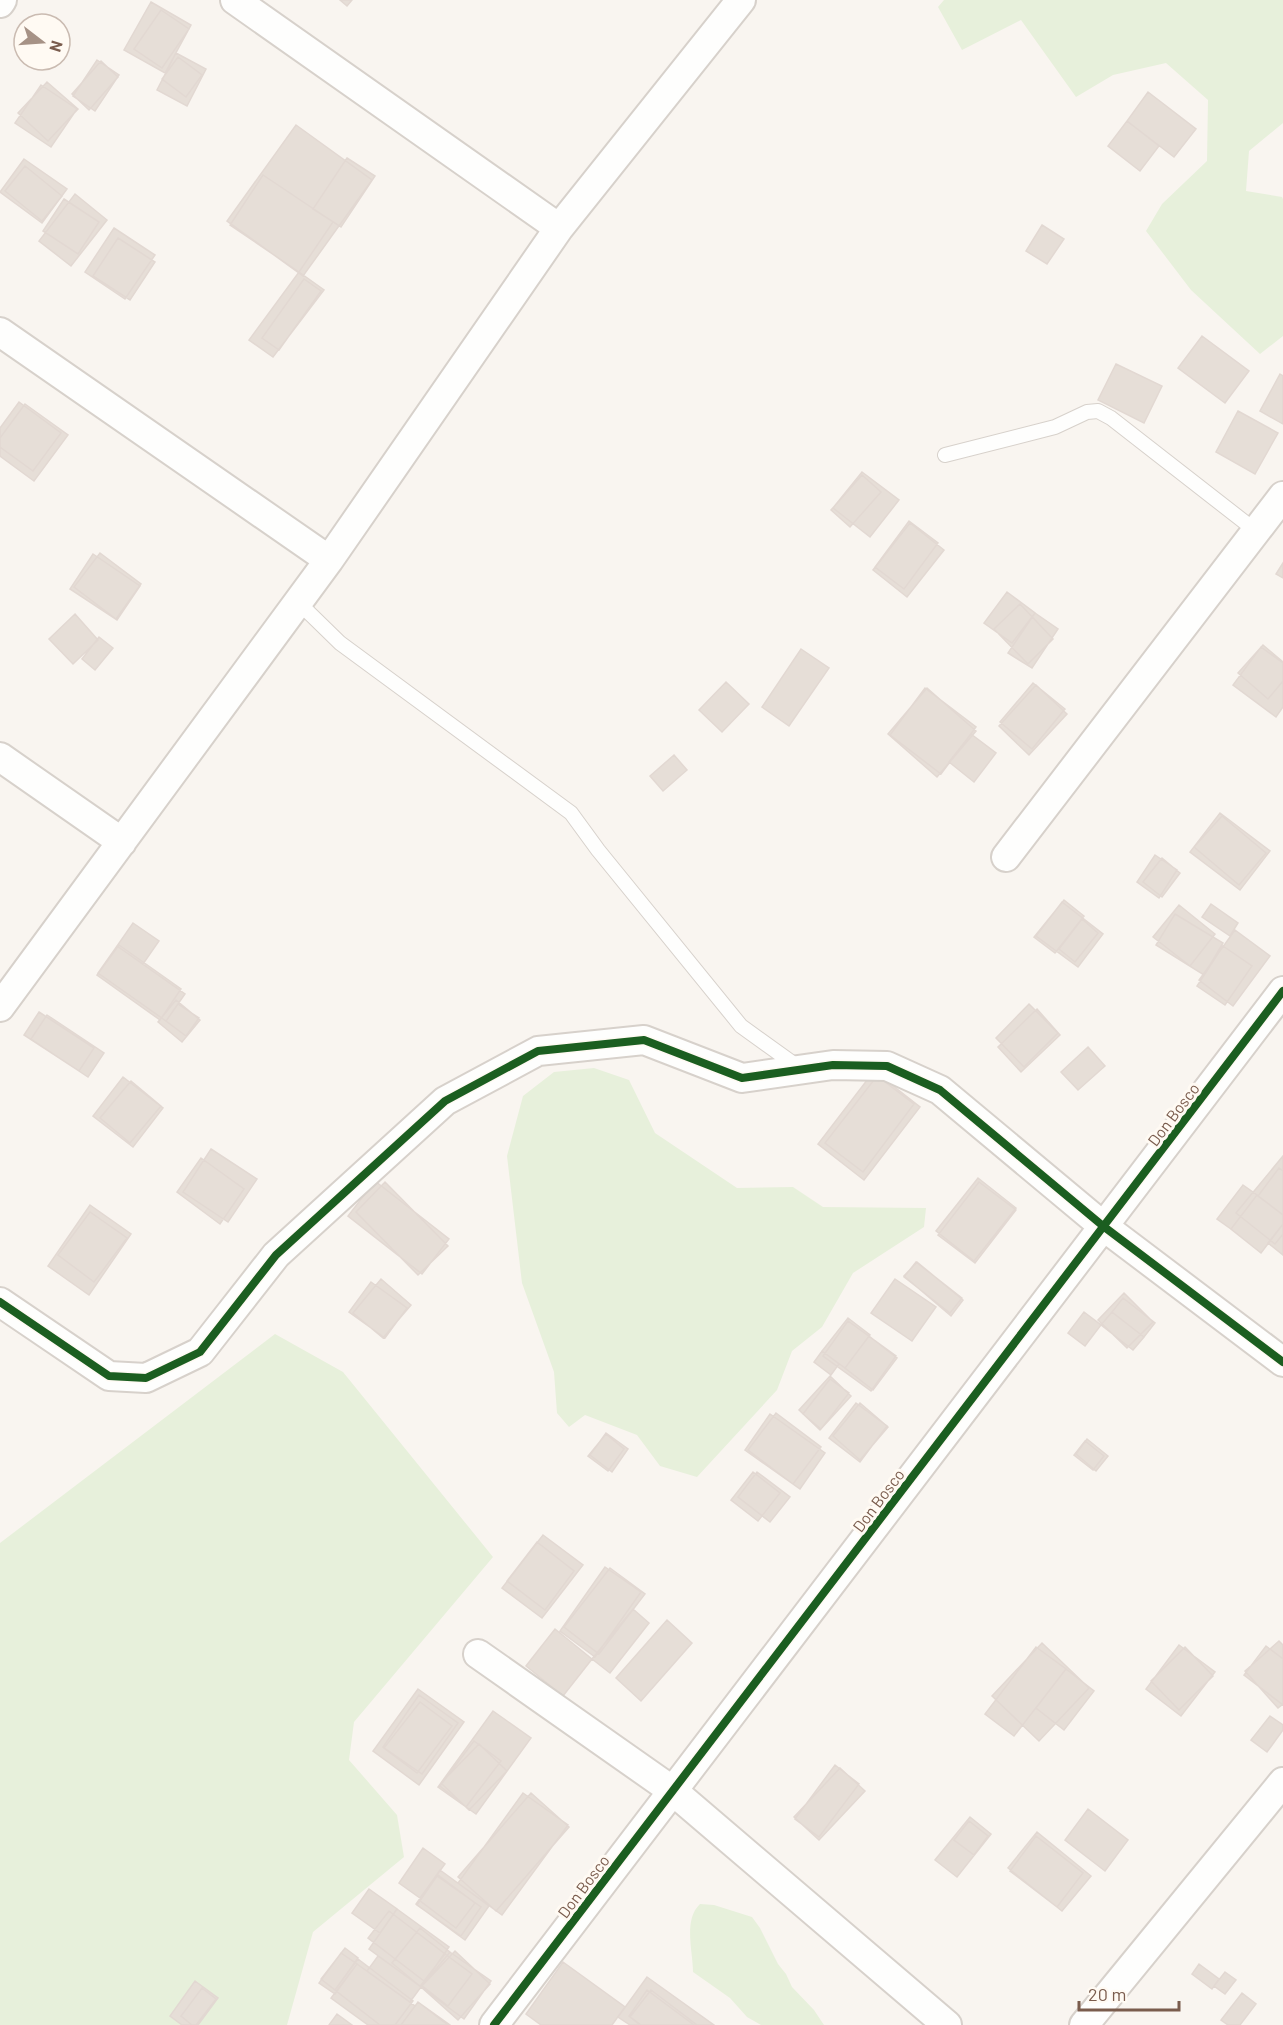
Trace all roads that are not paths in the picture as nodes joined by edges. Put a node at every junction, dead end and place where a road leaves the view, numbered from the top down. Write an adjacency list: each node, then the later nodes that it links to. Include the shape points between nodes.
1 (235, 0): 3 (street)
2 (741, 0): 3 (street)
3 (559, 228): 8 (street)
4 (0, 332): 8 (street)
5 (945, 455): 7 (lane, via 1055,427 1087,411 1098,411)
6 (1283, 496): 7 (street)
7 (1256, 531): 12 (street)
8 (329, 560): 9 (street)
9 (298, 602): 11 (street); 15 (lane, via 340,643 571,813 741,1026)
10 (0, 757): 11 (street)
11 (122, 842): 14 (street)
12 (1006, 857)
13 (1283, 991): 16 (street, Don Bosco)
14 (0, 1007)
15 (802, 1070): 16 (street, via 833,1065 887,1066 940,1090); 17 (street, via 742,1078 644,1040 538,1051 445,1101 276,1255 200,1352 146,1378 110,1376)
16 (1103, 1226): 18 (street); 21 (street, Don Bosco)
17 (0, 1302)
18 (1283, 1362)
19 (478, 1654): 21 (street)
20 (1283, 1782): 24 (street)
21 (673, 1791): 22 (street, Don Bosco); 23 (street)
22 (494, 2025)
23 (947, 2025)
24 (1084, 2025)

